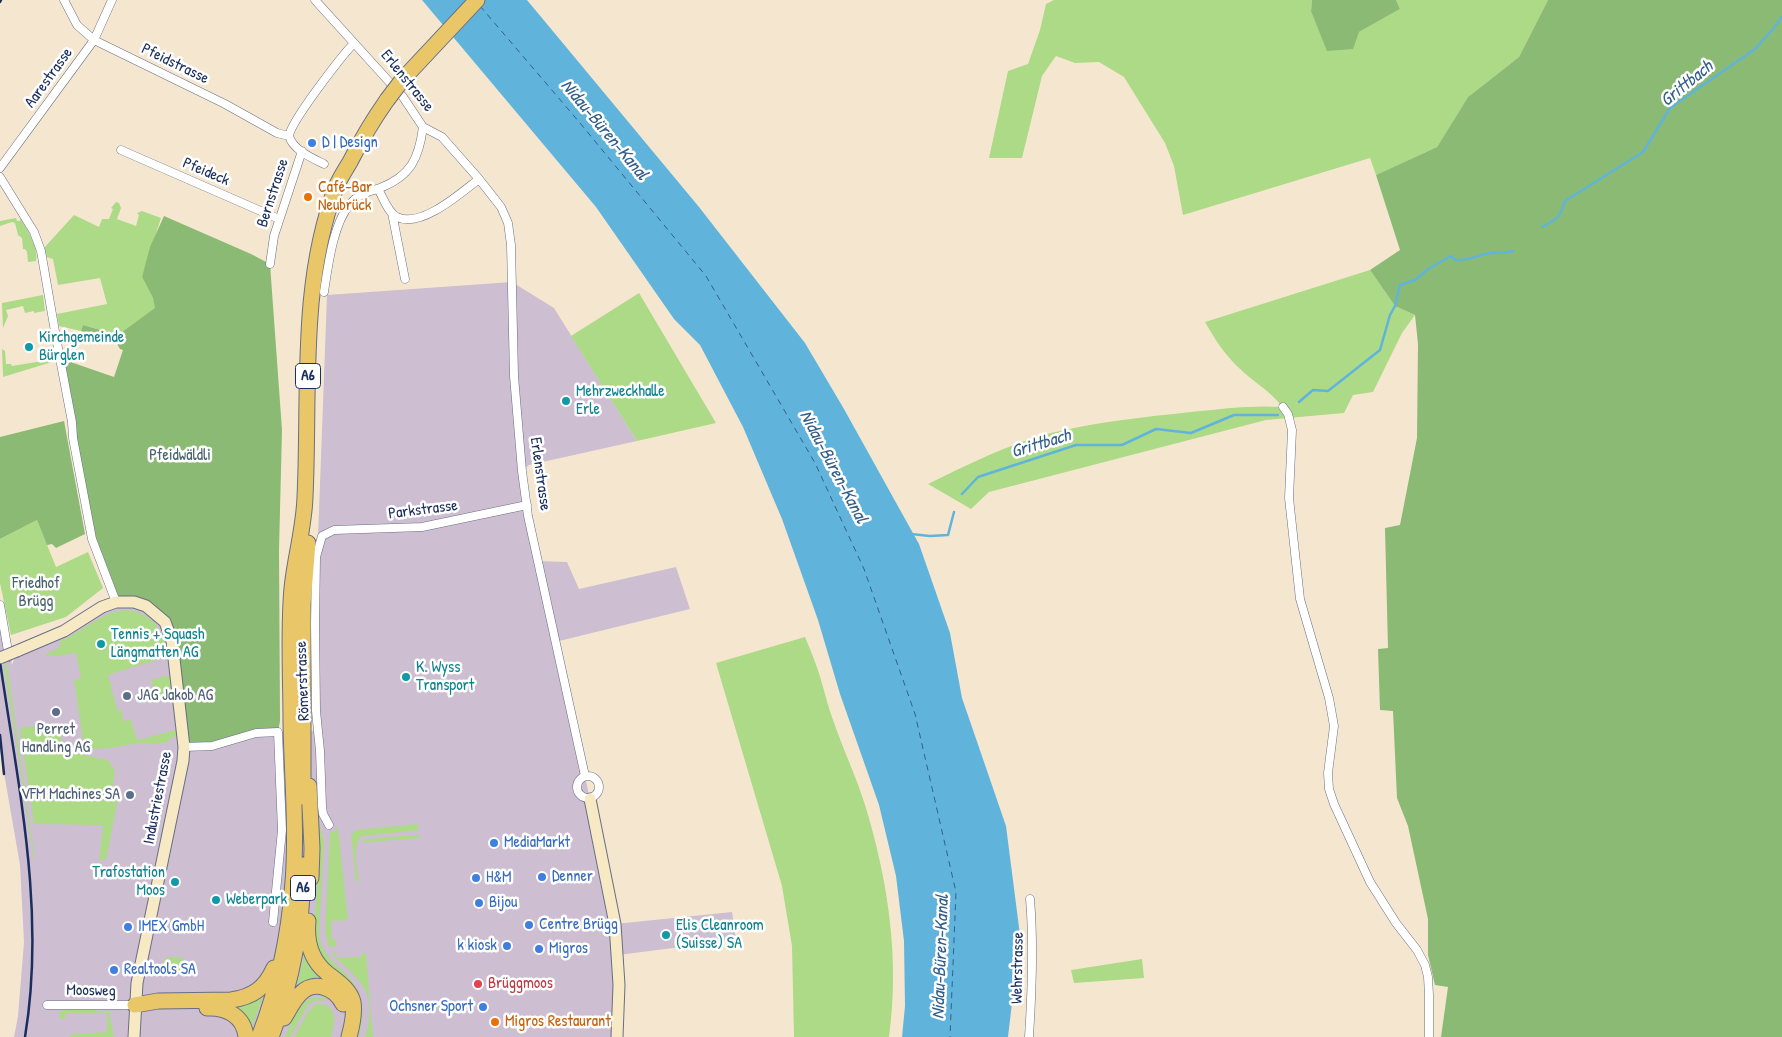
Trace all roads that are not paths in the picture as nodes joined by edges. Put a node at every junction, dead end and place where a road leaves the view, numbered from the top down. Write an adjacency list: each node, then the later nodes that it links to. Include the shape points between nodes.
1 (64, 0): 5 (street, Pfeidstrasse, via 77,25)
2 (112, 0): 5 (street, Aarestrasse)
3 (315, 0): 6 (street, Erlenstrasse)
4 (477, 0): 25 (highway, A6, bridge, via 426,52 387,100 353,154 329,207 314,273 305,499 294,568)
5 (94, 40): 8 (street, Pfeidstrasse); 12 (street, Aarestrasse)
6 (354, 43): 7 (street, Erlenstrasse, via 402,97); 8 (street, via 324,81)
7 (423, 127): 14 (street, Erlenstrasse, via 442,137); 15 (street, via 414,163 398,180)
8 (289, 136): 10 (street, Bernstrasse, via 292,144)
9 (121, 150): 17 (street, Pfeideck)
10 (302, 151): 11 (street); 17 (street, Bernstrasse)
11 (324, 164)
12 (0, 168)
13 (0, 177): 24 (street, via 34,232 41,250 92,539)
14 (479, 179): 16 (street, via 448,204 428,214 403,219); 22 (street, Erlenstrasse, via 502,208 510,235 518,435)
15 (378, 188): 16 (street); 20 (street, via 358,197 346,210 330,253)
16 (392, 213): 19 (street)
17 (279, 219): 18 (street, Bernstrasse, via 271,246)
18 (270, 264)
19 (405, 279)
20 (324, 292)
21 (1287, 414): 45 (street, via 1292,443 1289,498 1300,599 1334,726 1329,789 1370,882 1425,965 1430,995)
22 (527, 505): 23 (street, Parkstrasse, via 422,527 334,530); 30 (street, Erlenstrasse)
23 (322, 536): 32 (street, Römerstrasse, via 315,577 315,685 322,806)
24 (116, 602): 27 (main road, Industriestrasse, via 64,631); 29 (main road, Industriestrasse, via 146,606 168,627 174,650)
25 (297, 604): 28 (highway, A6); 35 (highway, A6, via 291,733 293,882)
26 (0, 605): 27 (street)
27 (8, 655)
28 (303, 734): 38 (highway, via 312,839 308,939 317,963 350,996 354,1012); 42 (highway, A6, via 302,914 288,984)
29 (184, 747): 34 (street, via 212,746 256,733 278,732 282,830); 37 (main road, Industriestrasse)
30 (585, 776): 31 (street, via 577,783 577,789 583,798); 31 (street, via 592,777 599,785 598,792)
31 (590, 799): 43 (main road, via 614,924 619,985)
32 (329, 824)
33 (1030, 899): 44 (street, Wehrstrasse, via 1033,950)
34 (273, 922)
35 (287, 937): 37 (highway, via 267,982 249,996 231,1000 158,1001); 41 (highway, A6)
36 (47, 1005): 37 (street, Moosweg)
37 (135, 1005): 39 (main road, Industriestrasse); 40 (highway, via 220,1008 236,1017)
38 (346, 1034): 42 (highway, via 343,1003 333,990 320,986 304,990 295,999)
39 (134, 1037)
40 (246, 1037)
41 (259, 1037)
42 (272, 1037)
43 (618, 1037)
44 (1029, 1037)
45 (1428, 1037)

